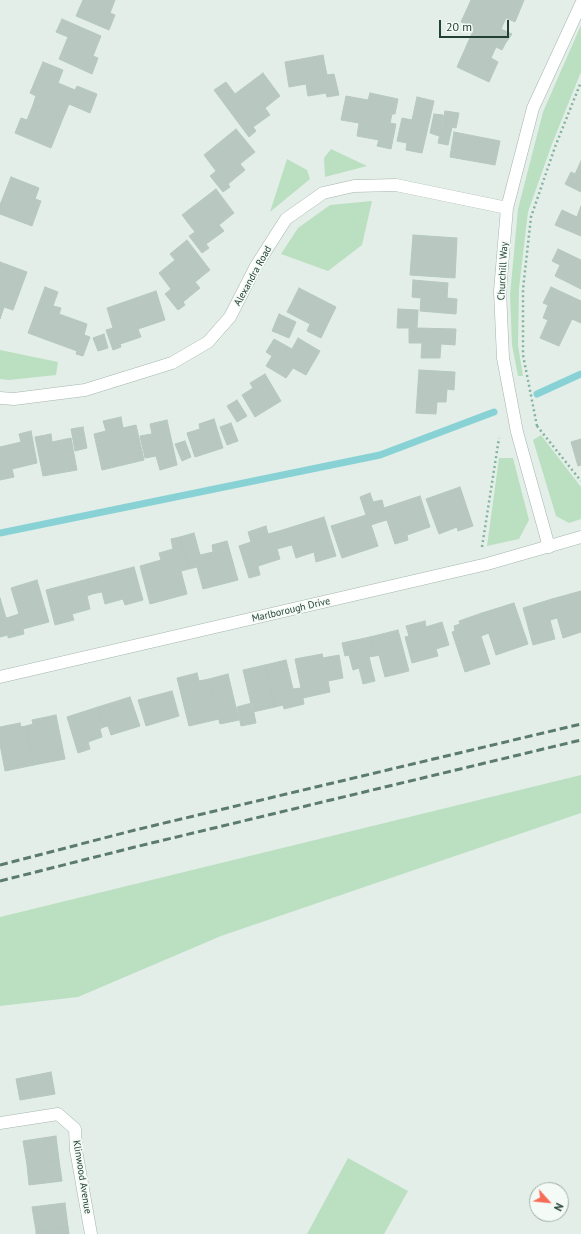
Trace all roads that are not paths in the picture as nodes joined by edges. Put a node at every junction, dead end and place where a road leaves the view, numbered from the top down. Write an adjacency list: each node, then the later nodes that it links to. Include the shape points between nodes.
1 (581, 4): 2 (street, Churchill Way, via 533,108)
2 (507, 208): 3 (street, Alexandra Road, via 396,185 354,186 323,193 286,220 256,266 230,317 208,342 172,363 85,390 14,399); 5 (street, Churchill Way, via 500,291 503,358 517,432)
3 (0, 398)
4 (581, 536): 5 (street, Marlborough Drive)
5 (549, 547): 6 (street, Marlborough Drive, via 472,568)
6 (0, 677)
7 (0, 1122): 8 (street, Klinwood Avenue, via 58,1114 75,1129)
8 (90, 1234)

